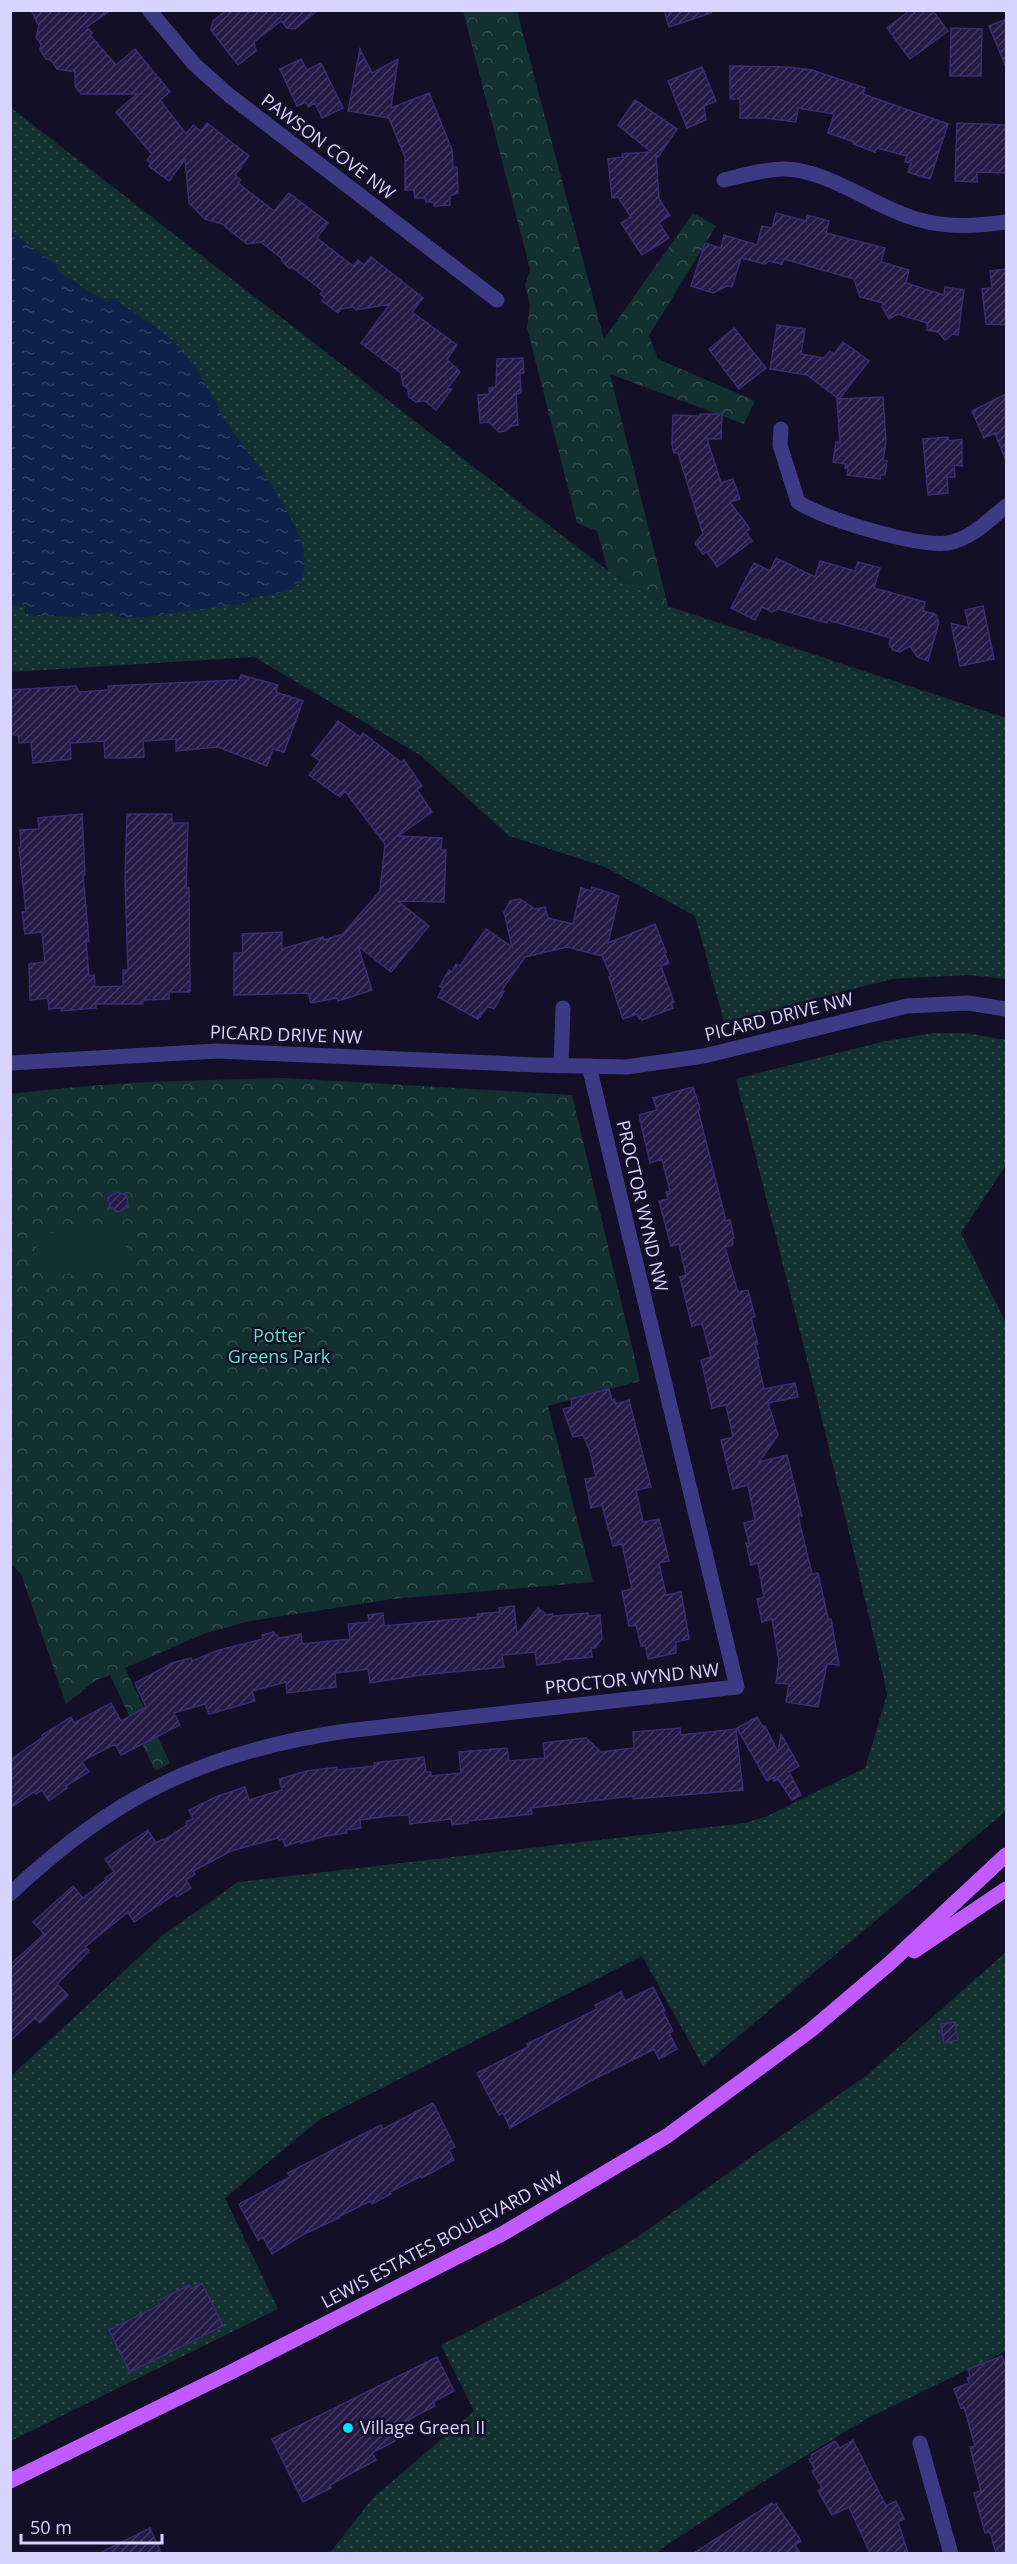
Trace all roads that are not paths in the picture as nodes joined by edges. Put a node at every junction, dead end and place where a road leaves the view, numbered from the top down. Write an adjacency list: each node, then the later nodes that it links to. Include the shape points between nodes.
1 (149, 10): 4 (street, PAWSON COVE NW, via 195,65 230,96)
2 (724, 180): 3 (street, via 784,169 811,173 917,220 948,226)
3 (1006, 222)
4 (497, 300)
5 (781, 429): 6 (street, via 780,445 798,502 825,515 933,544 969,536)
6 (1006, 506)
7 (563, 1008): 10 (street)
8 (1006, 1009): 11 (street, PICARD DRIVE NW, via 968,1003 907,1006 674,1062)
9 (10, 1063): 10 (street, PICARD DRIVE NW, via 217,1051)
10 (561, 1066): 11 (street, PICARD DRIVE NW)
11 (589, 1066): 14 (street, PROCTOR WYND NW, via 737,1687 346,1731 238,1753 170,1780 113,1810 72,1839)
12 (1006, 1856): 15 (main road, LEWIS ESTATES BOULEVARD NW)
13 (1006, 1889): 15 (main road, LEWIS ESTATES BOULEVARD NW)
14 (10, 1894)
15 (890, 1964): 17 (main road, LEWIS ESTATES BOULEVARD NW, via 811,2030 667,2136 548,2208)
16 (920, 2444): 18 (street)
17 (10, 2481)
18 (951, 2553)

